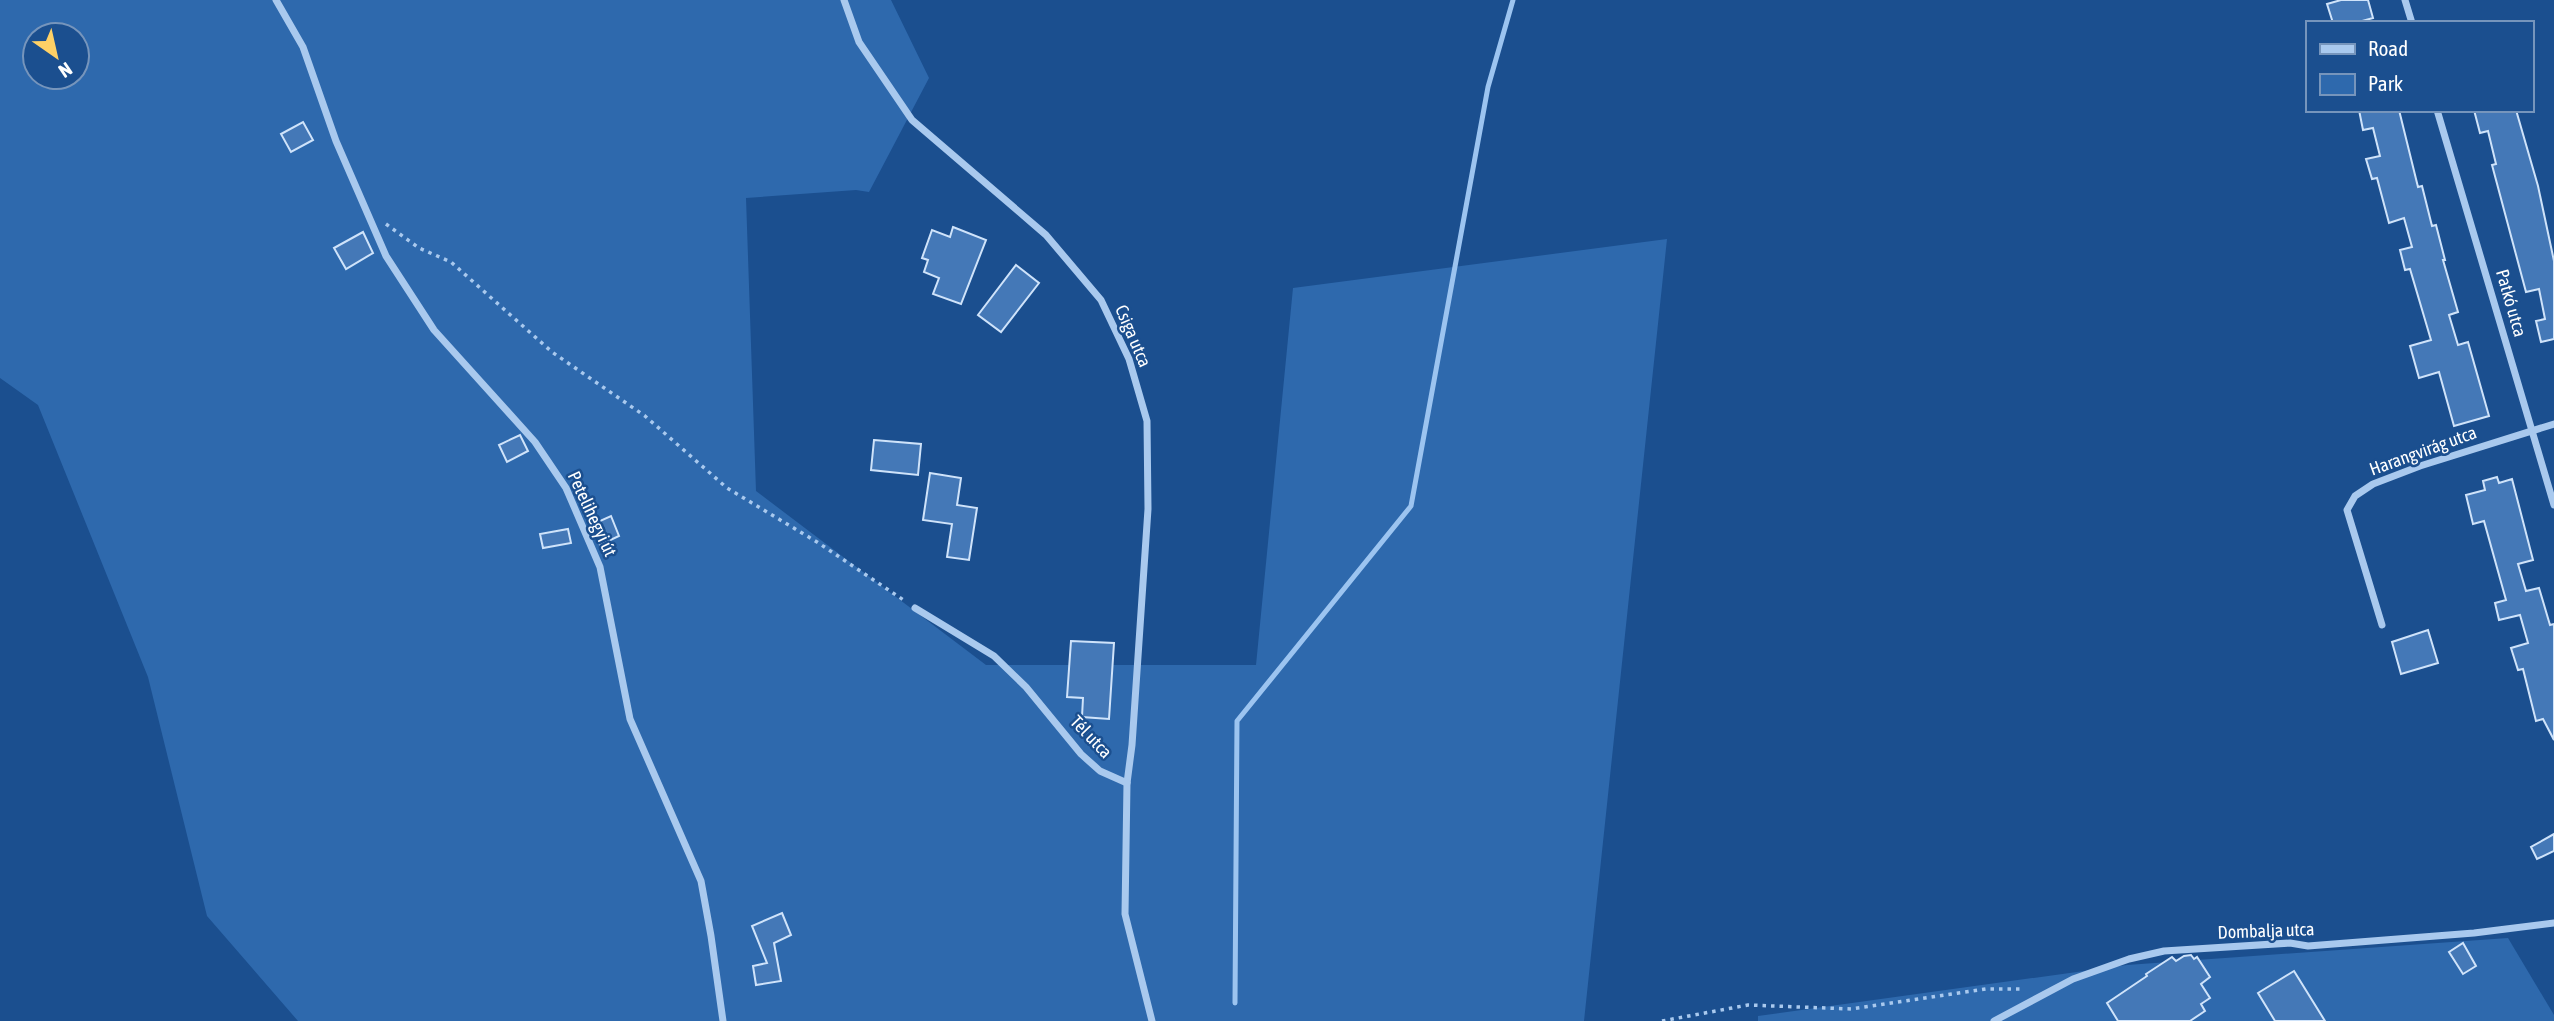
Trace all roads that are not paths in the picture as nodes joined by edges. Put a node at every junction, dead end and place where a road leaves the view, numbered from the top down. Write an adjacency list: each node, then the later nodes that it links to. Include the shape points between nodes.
1 (276, 0): 13 (street, Petelihegyi út, via 303,47 336,141 386,256 434,330 535,442 566,488 600,567 630,719 701,881)
2 (844, 0): 11 (street, Csiga utca, via 859,42 912,120 1046,235 1101,300 1129,359 1147,421 1147,509)
3 (2405, 0): 4 (street)
4 (2411, 21)
5 (2438, 112): 7 (street, Patkó utca)
6 (2554, 424): 7 (street, Harangvirág utca)
7 (2532, 430): 8 (street, Patkó utca); 10 (street, Harangvirág utca, via 2420,466 2355,496 2347,510)
8 (2554, 505)
9 (915, 608): 11 (street, Tél utca, via 994,656 1081,754 1100,771)
10 (2382, 625)
11 (1127, 783): 14 (street, via 1125,914)
12 (2554, 923): 15 (street, Dombalja utca, via 2363,942 2164,951 2073,979)
13 (723, 1021)
14 (1153, 1021)
15 (1994, 1021)

